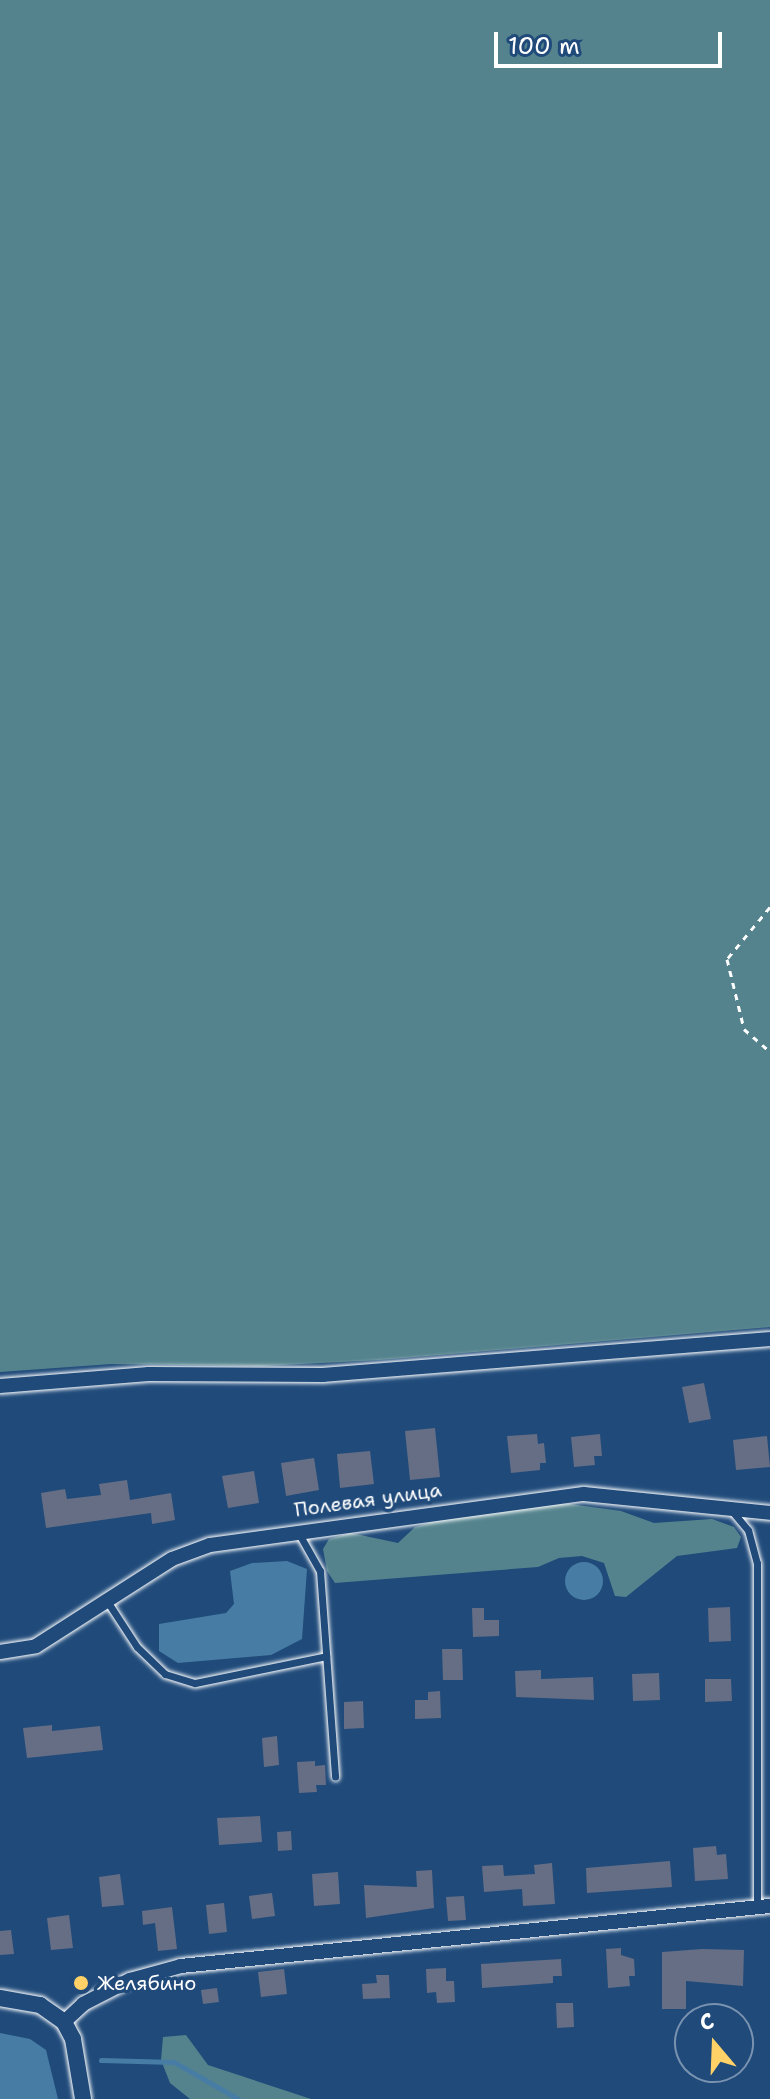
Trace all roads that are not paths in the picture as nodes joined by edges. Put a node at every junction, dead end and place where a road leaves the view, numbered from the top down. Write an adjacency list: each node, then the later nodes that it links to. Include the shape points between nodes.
1 (770, 1339): 2 (street, via 323,1375 149,1374)
2 (0, 1386)
3 (732, 1511): 4 (street, Полевая улица); 5 (street, Полевая улица, via 584,1494); 10 (lane, via 748,1530 757,1563)
4 (770, 1513)
5 (296, 1530): 6 (street, Полевая улица, via 210,1545 172,1559); 8 (lane, via 320,1571)
6 (106, 1599): 7 (street, Полевая улица, via 36,1646); 8 (lane, via 137,1647 165,1674 195,1683)
7 (0, 1652)
8 (326, 1656): 9 (lane)
9 (335, 1776)
10 (763, 1907): 12 (street, via 181,1966 130,1980 83,2004)
11 (0, 1998): 12 (street, via 40,2005)
12 (64, 2022): 13 (street, via 73,2039)
13 (83, 2099)

